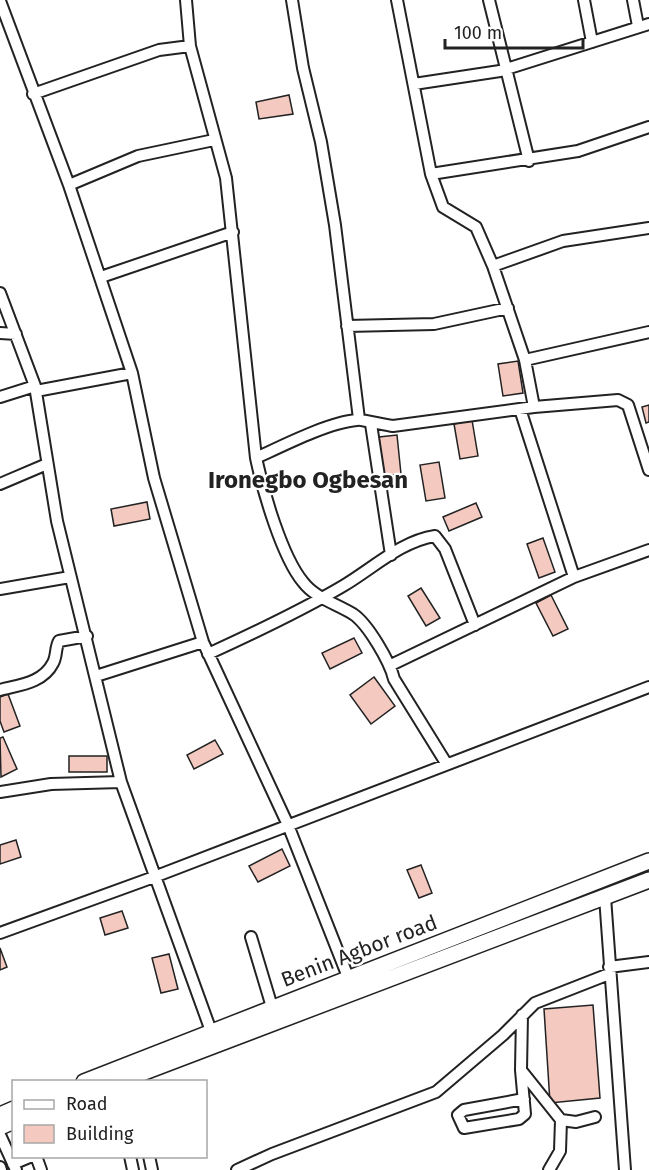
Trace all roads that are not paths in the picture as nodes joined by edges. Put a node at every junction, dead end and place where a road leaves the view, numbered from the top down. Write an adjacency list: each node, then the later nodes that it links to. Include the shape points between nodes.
1 (186, 0): 10 (street)
2 (292, 0): 25 (street, via 321,142)
3 (397, 0): 12 (street)
4 (489, 0): 11 (street)
5 (584, 0): 9 (street)
6 (633, 0): 8 (street)
7 (0, 2): 13 (street)
8 (644, 25): 9 (street)
9 (592, 42): 11 (street)
10 (190, 46): 13 (street, via 159,50); 15 (street)
11 (507, 68): 12 (street); 16 (street)
12 (414, 84): 17 (street)
13 (33, 94): 18 (street)
14 (649, 127): 16 (street, via 578,151)
15 (214, 140): 18 (street, via 138,156); 20 (street, via 226,178)
16 (529, 161): 17 (street)
17 (431, 174): 21 (street, via 443,207 476,227)
18 (69, 184): 22 (street)
19 (649, 228): 21 (street, via 563,241)
20 (233, 232): 22 (street); 38 (street)
21 (493, 266): 24 (street)
22 (100, 277): 30 (street)
23 (0, 293): 28 (street)
24 (508, 308): 25 (street, via 434,324); 29 (street)
25 (347, 326): 35 (street)
26 (649, 332): 29 (street)
27 (0, 333): 28 (street)
28 (16, 334): 31 (street)
29 (525, 360): 33 (street)
30 (132, 373): 31 (street); 50 (street, via 154,478)
31 (36, 389): 32 (street); 39 (street)
32 (0, 397)
33 (534, 407): 34 (street); 37 (street, via 624,401)
34 (520, 409): 36 (street, via 393,426); 45 (street)
35 (358, 419): 36 (street); 38 (street, via 306,435)
36 (371, 424): 43 (street)
37 (644, 435): 40 (street)
38 (256, 458): 47 (street, via 262,486 287,552 303,583)
39 (47, 464): 41 (street); 44 (street)
40 (649, 470)
41 (0, 484)
42 (649, 550): 45 (street)
43 (391, 555): 47 (street); 48 (street, via 426,537 440,540)
44 (70, 576): 46 (street); 49 (street)
45 (574, 577): 48 (street)
46 (0, 589)
47 (322, 598): 51 (street); 52 (street, via 356,616)
48 (475, 625): 52 (street)
49 (87, 636): 53 (street); 55 (street, via 59,641 48,672 33,682)
50 (203, 642): 51 (street); 53 (street)
51 (208, 654): 59 (street)
52 (391, 665): 56 (street, via 394,679)
53 (96, 676): 57 (street)
54 (649, 687): 56 (street)
55 (0, 690)
56 (446, 763): 59 (street)
57 (121, 782): 58 (street, via 51,784); 61 (street)
58 (0, 792)
59 (288, 825): 61 (street); 68 (street)
60 (649, 861): 68 (highway, Benin Agbor road)
61 (154, 877): 64 (street); 71 (street)
62 (649, 880): 63 (highway, Benin Agbor road)
63 (605, 897): 67 (street); 74 (highway, Benin Agbor road)
64 (0, 933)
65 (251, 937): 69 (street)
66 (649, 962): 67 (street)
67 (609, 970): 70 (street, via 535,1003); 83 (street)
68 (348, 977): 69 (highway, Benin Agbor road)
69 (272, 1007): 71 (highway, Benin Agbor road)
70 (522, 1016): 72 (street); 81 (street, via 436,1092)
71 (211, 1031): 73 (highway, Benin Agbor road)
72 (521, 1070): 75 (street); 77 (street)
73 (89, 1080)
74 (123, 1080)
75 (524, 1099): 75 (street, via 525,1114 519,1119 472,1129 460,1123 458,1115 464,1110)
76 (596, 1117): 77 (street, via 576,1122)
77 (561, 1120): 82 (street, via 560,1151)
78 (0, 1135): 80 (street)
79 (30, 1158): 80 (street)
80 (14, 1167)
81 (237, 1170)
82 (549, 1170)
83 (625, 1170)

